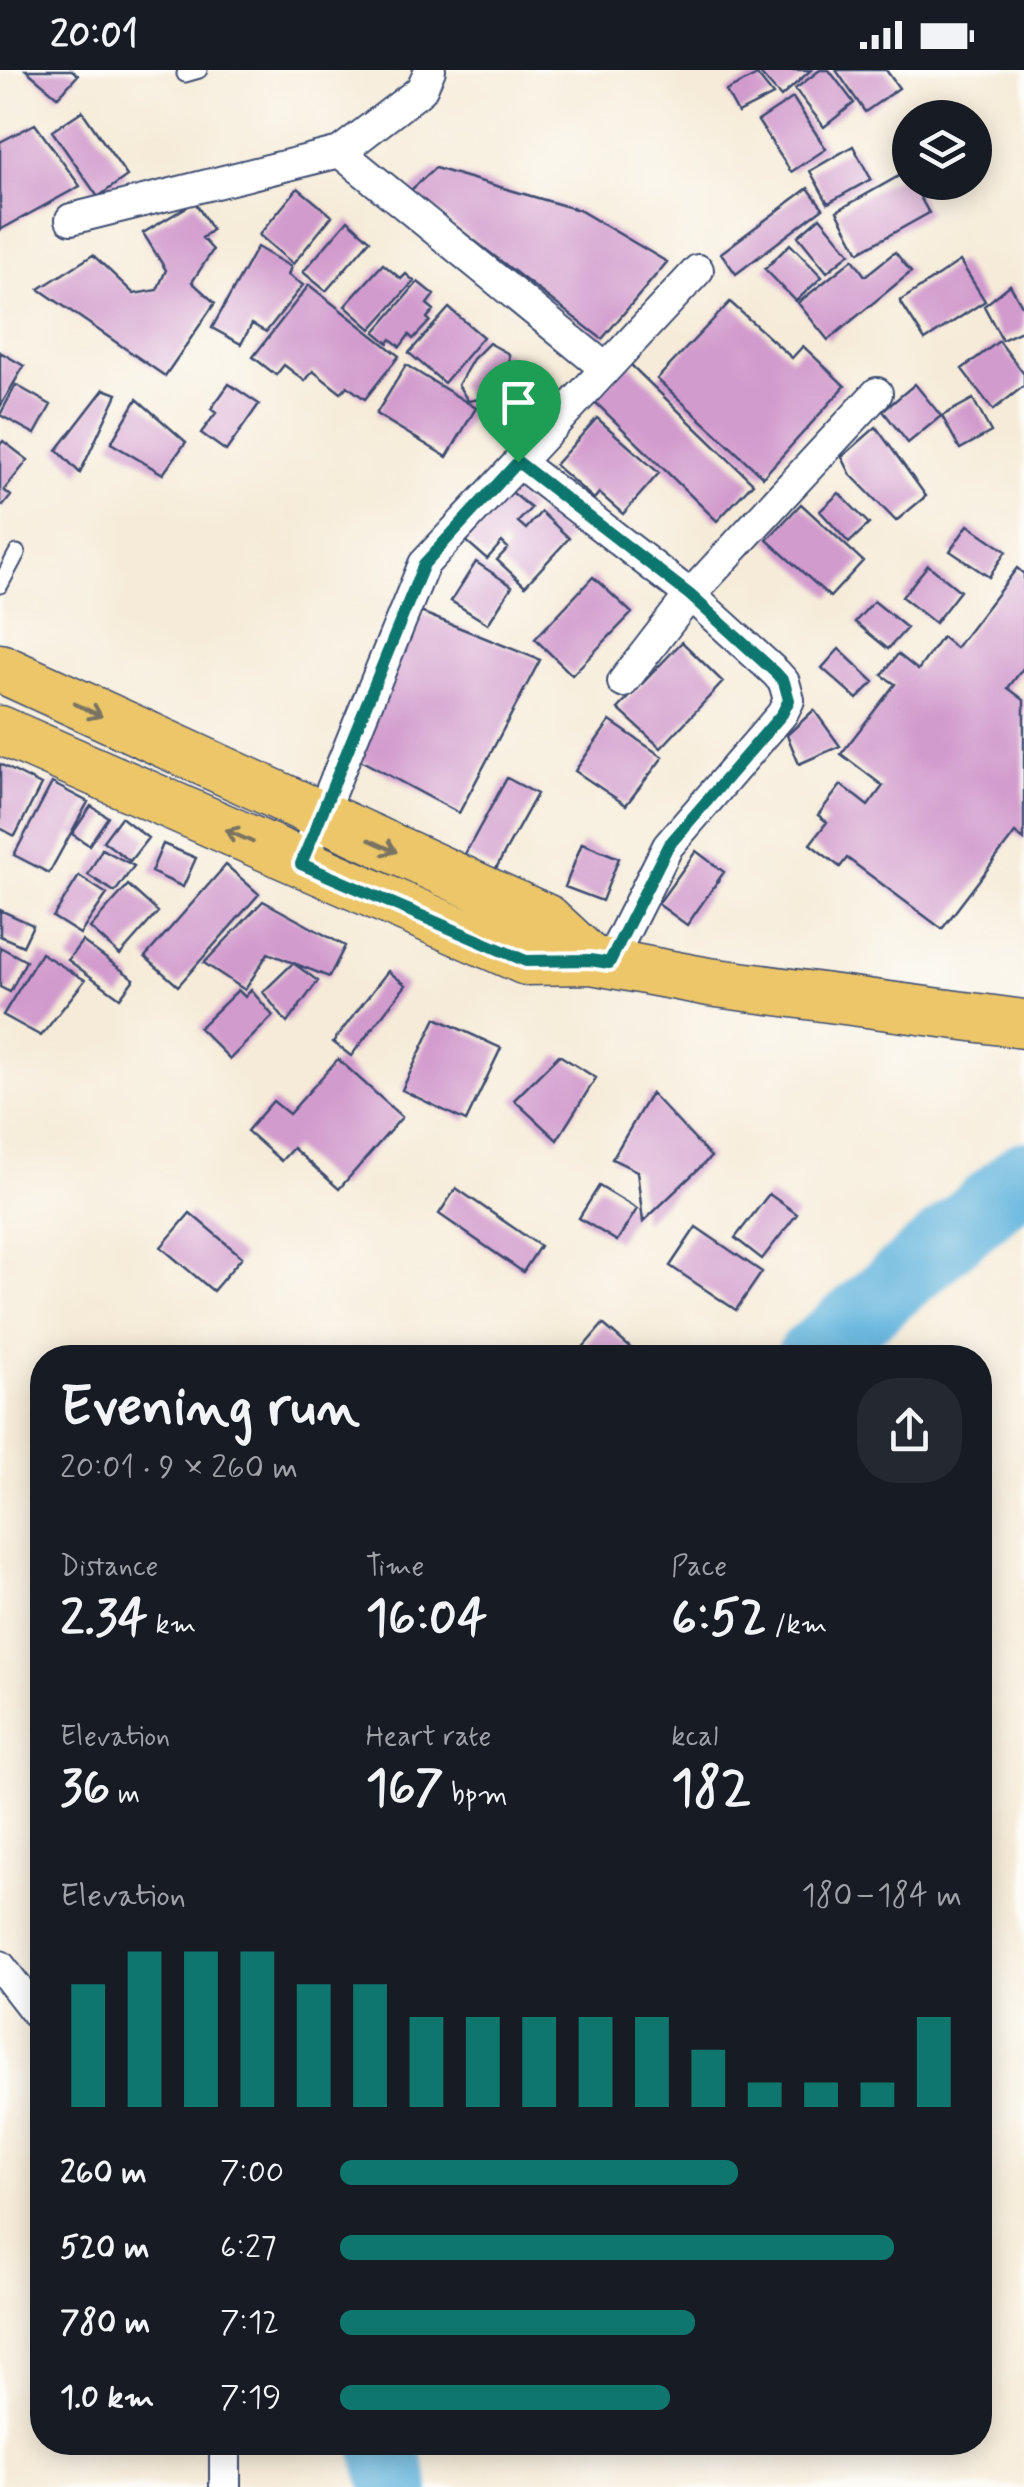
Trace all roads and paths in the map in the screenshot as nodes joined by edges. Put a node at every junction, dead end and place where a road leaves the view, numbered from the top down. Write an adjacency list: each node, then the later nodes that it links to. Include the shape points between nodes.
1 (430, 70): 2 (street, via 421,90)
2 (340, 152): 3 (street); 5 (street)
3 (71, 218)
4 (698, 270): 5 (street)
5 (605, 368): 7 (street)
6 (876, 394): 10 (street)
7 (518, 462): 10 (street); 14 (street, via 424,564)
8 (17, 554): 9 (lane)
9 (0, 585)
10 (690, 595): 12 (street); 16 (street, via 776,673 789,700 668,846)
11 (0, 668): 14 (main road, one-way to 14)
12 (623, 682)
13 (0, 730): 15 (main road, one-way to 13)
14 (321, 818): 15 (street); 16 (main road, one-way to 16, via 547,919)
15 (301, 864): 16 (main road, via 526,961)
16 (600, 961): 17 (main road)
17 (1024, 1024)
18 (0, 1966): 19 (street)
19 (30, 2005)
20 (225, 2455): 21 (street)
21 (225, 2487)

